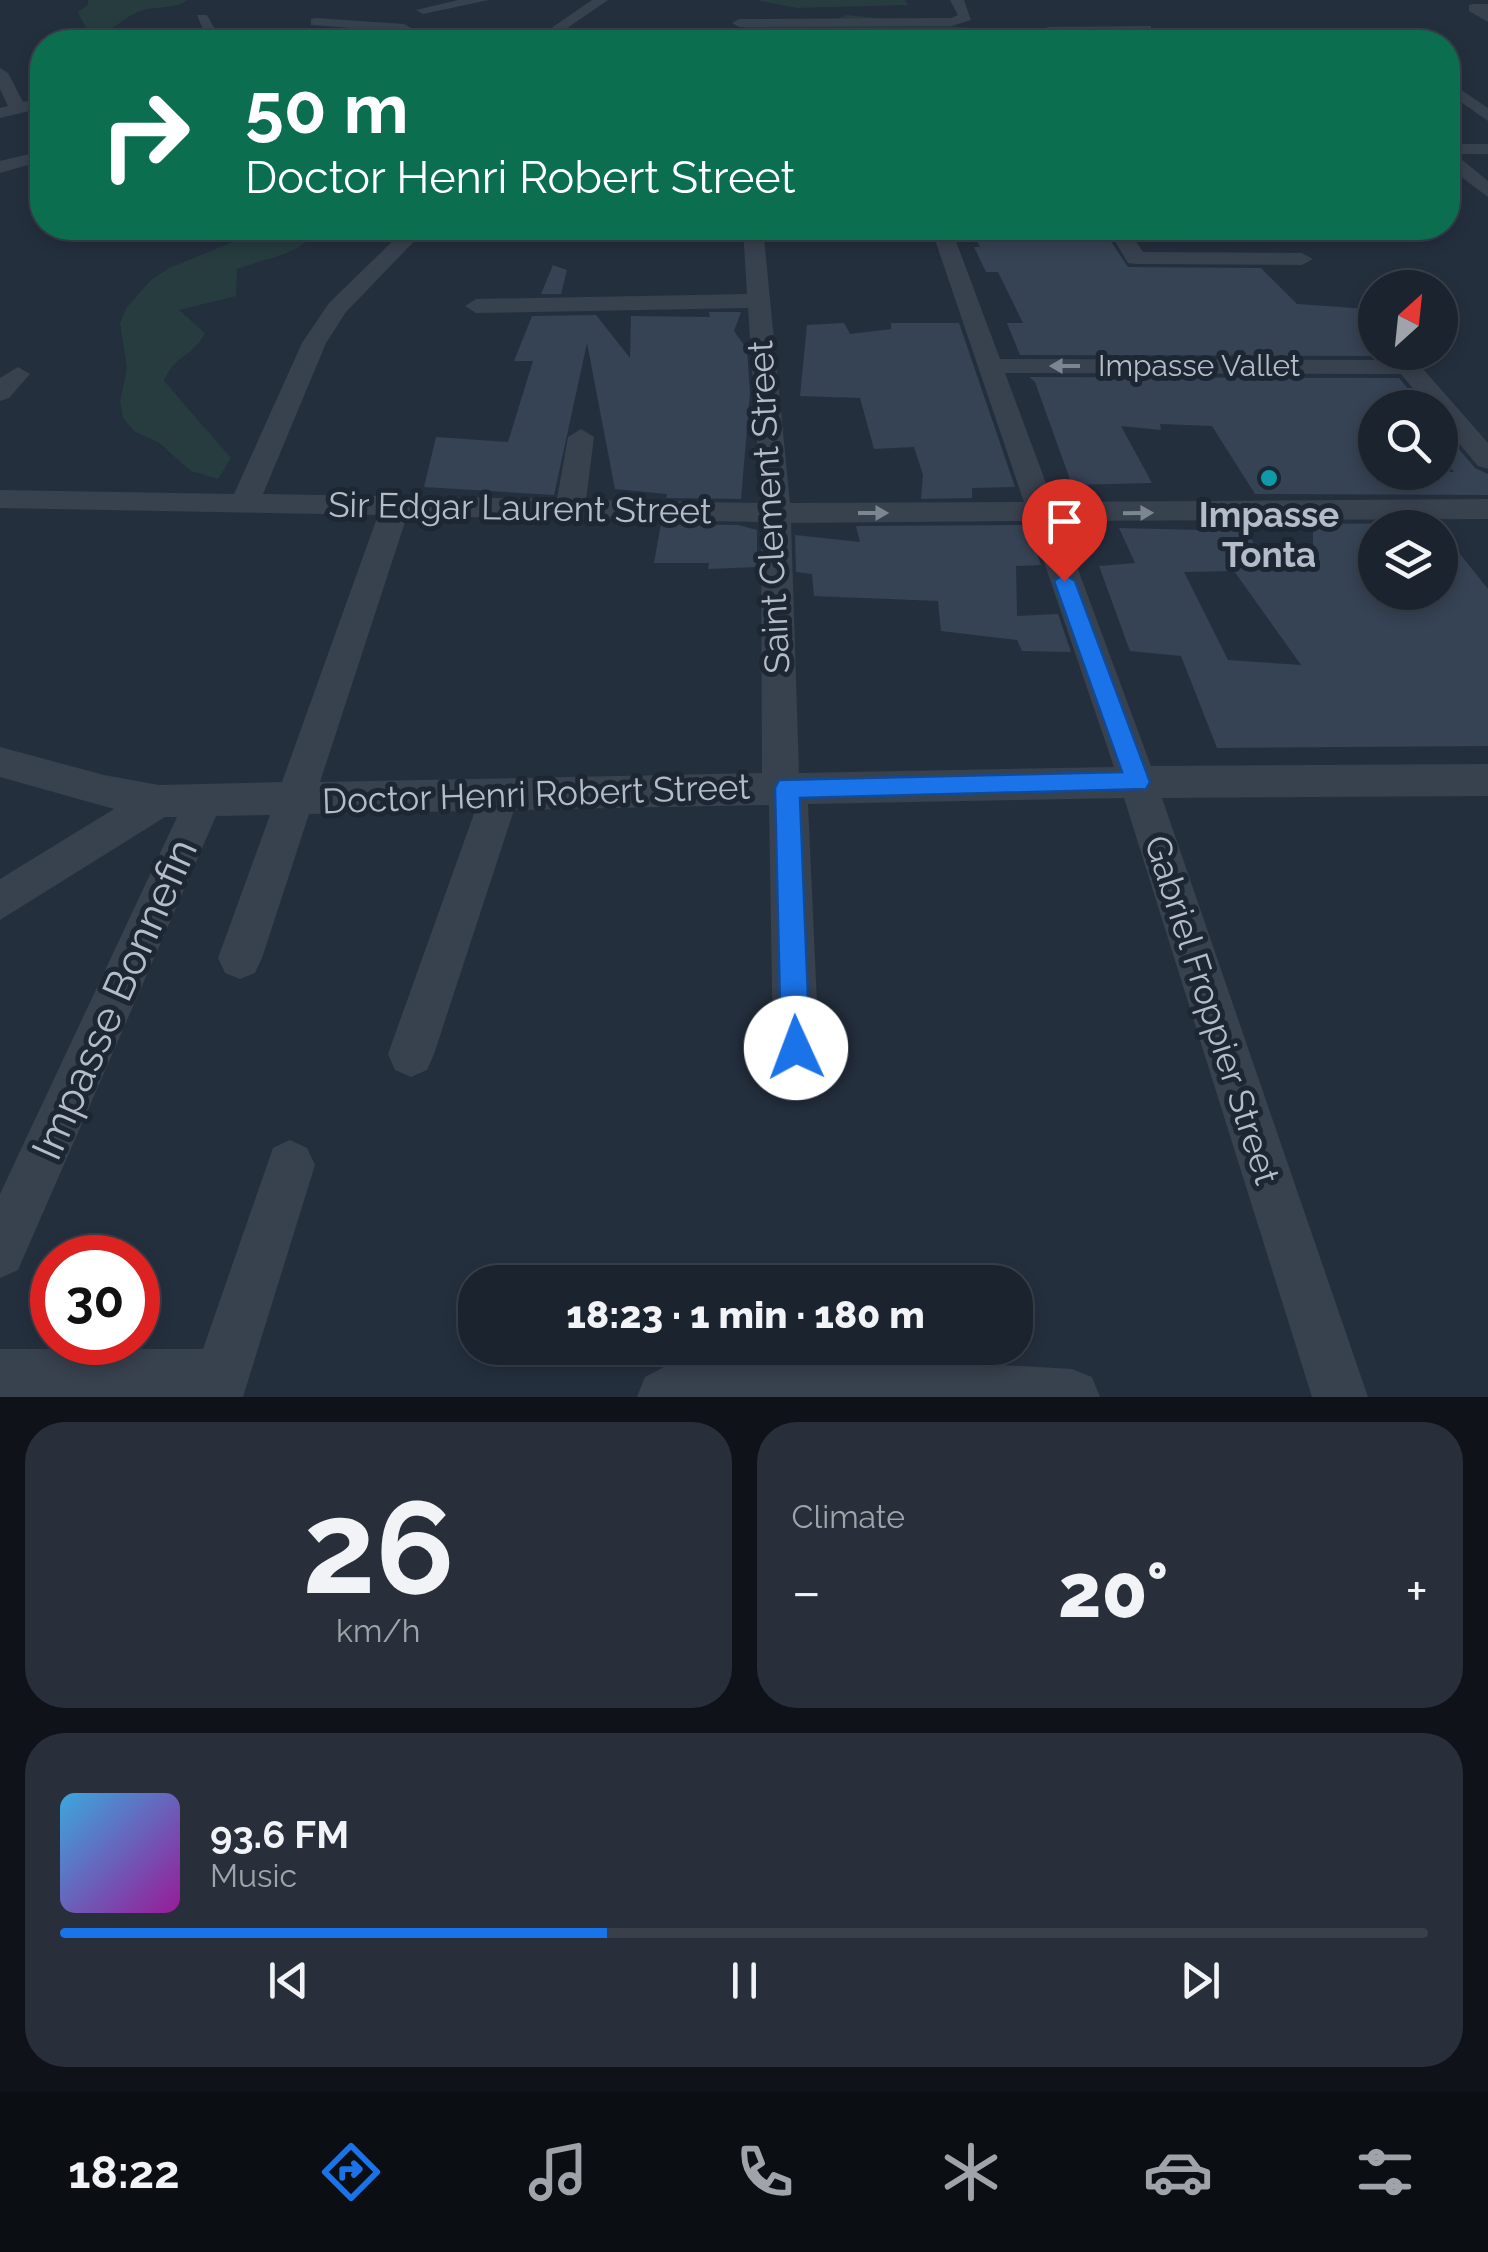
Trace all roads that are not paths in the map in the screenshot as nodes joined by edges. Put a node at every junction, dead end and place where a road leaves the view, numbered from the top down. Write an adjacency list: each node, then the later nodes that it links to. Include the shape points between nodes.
1 (482, 0): 6 (street)
2 (601, 0): 13 (street)
3 (957, 0): 14 (street, via 966,17 952,22 739,18)
4 (1128, 7): 10 (street)
5 (1488, 8): 8 (street, via 1474,8)
6 (422, 10)
7 (202, 18): 11 (street)
8 (1488, 18)
9 (404, 28): 12 (street, via 311,16)
10 (1146, 29): 15 (street)
11 (208, 30)
12 (322, 30)
13 (556, 30)
14 (740, 30)
15 (1097, 30)
16 (0, 73): 18 (street)
17 (1460, 95): 19 (street)
18 (9, 111)
19 (1488, 116)
20 (1460, 149): 21 (street)
21 (1488, 149)
22 (30, 159): 23 (street)
23 (0, 167)
24 (1460, 168): 25 (street)
25 (1488, 192)
26 (405, 240): 37 (street, via 336,308 314,343)
27 (754, 240): 31 (street, Saint Clement Street)
28 (945, 240): 33 (street, Gabriel Froppier Street)
29 (1125, 240): 30 (street, via 1136,258)
30 (1302, 259)
31 (757, 301): 32 (street); 41 (street, Saint Clement Street)
32 (476, 306)
33 (991, 366): 35 (street, Impasse Vallet, one-way to 33, via 1408,367); 42 (street, Gabriel Froppier Street)
34 (580, 437): 39 (street)
35 (1488, 460)
36 (0, 498): 37 (street, Sir Edgar Laurent Street)
37 (245, 502): 38 (street, Sir Edgar Laurent Street)
38 (396, 505): 39 (street, Sir Edgar Laurent Street); 50 (street)
39 (570, 509): 41 (street, Sir Edgar Laurent Street)
40 (1488, 509): 42 (street, one-way to 40)
41 (776, 513): 42 (street, Sir Edgar Laurent Street, one-way to 42); 46 (street, Saint Clement Street)
42 (1040, 514): 45 (street, Gabriel Froppier Street)
43 (0, 762): 49 (street, Doctor Henri Robert Street)
44 (1488, 780): 45 (street, Doctor Henri Robert Street)
45 (1138, 782): 46 (street, Doctor Henri Robert Street); 61 (street, Gabriel Froppier Street)
46 (784, 788): 47 (street, Doctor Henri Robert Street); 53 (street, Saint Clement Street)
47 (500, 794): 50 (street, Doctor Henri Robert Street); 54 (street)
48 (204, 800): 49 (street, Doctor Henri Robert Street); 50 (street, Doctor Henri Robert Street); 56 (street, Impasse Bonnefin)
49 (159, 801): 51 (street)
50 (294, 801): 52 (street)
51 (0, 901)
52 (240, 958)
53 (796, 1048)
54 (411, 1054)
55 (290, 1165): 58 (street)
56 (0, 1252)
57 (0, 1377): 58 (street)
58 (218, 1387)
59 (666, 1397): 60 (street, via 703,1374)
60 (1072, 1397)
61 (1340, 1397)

